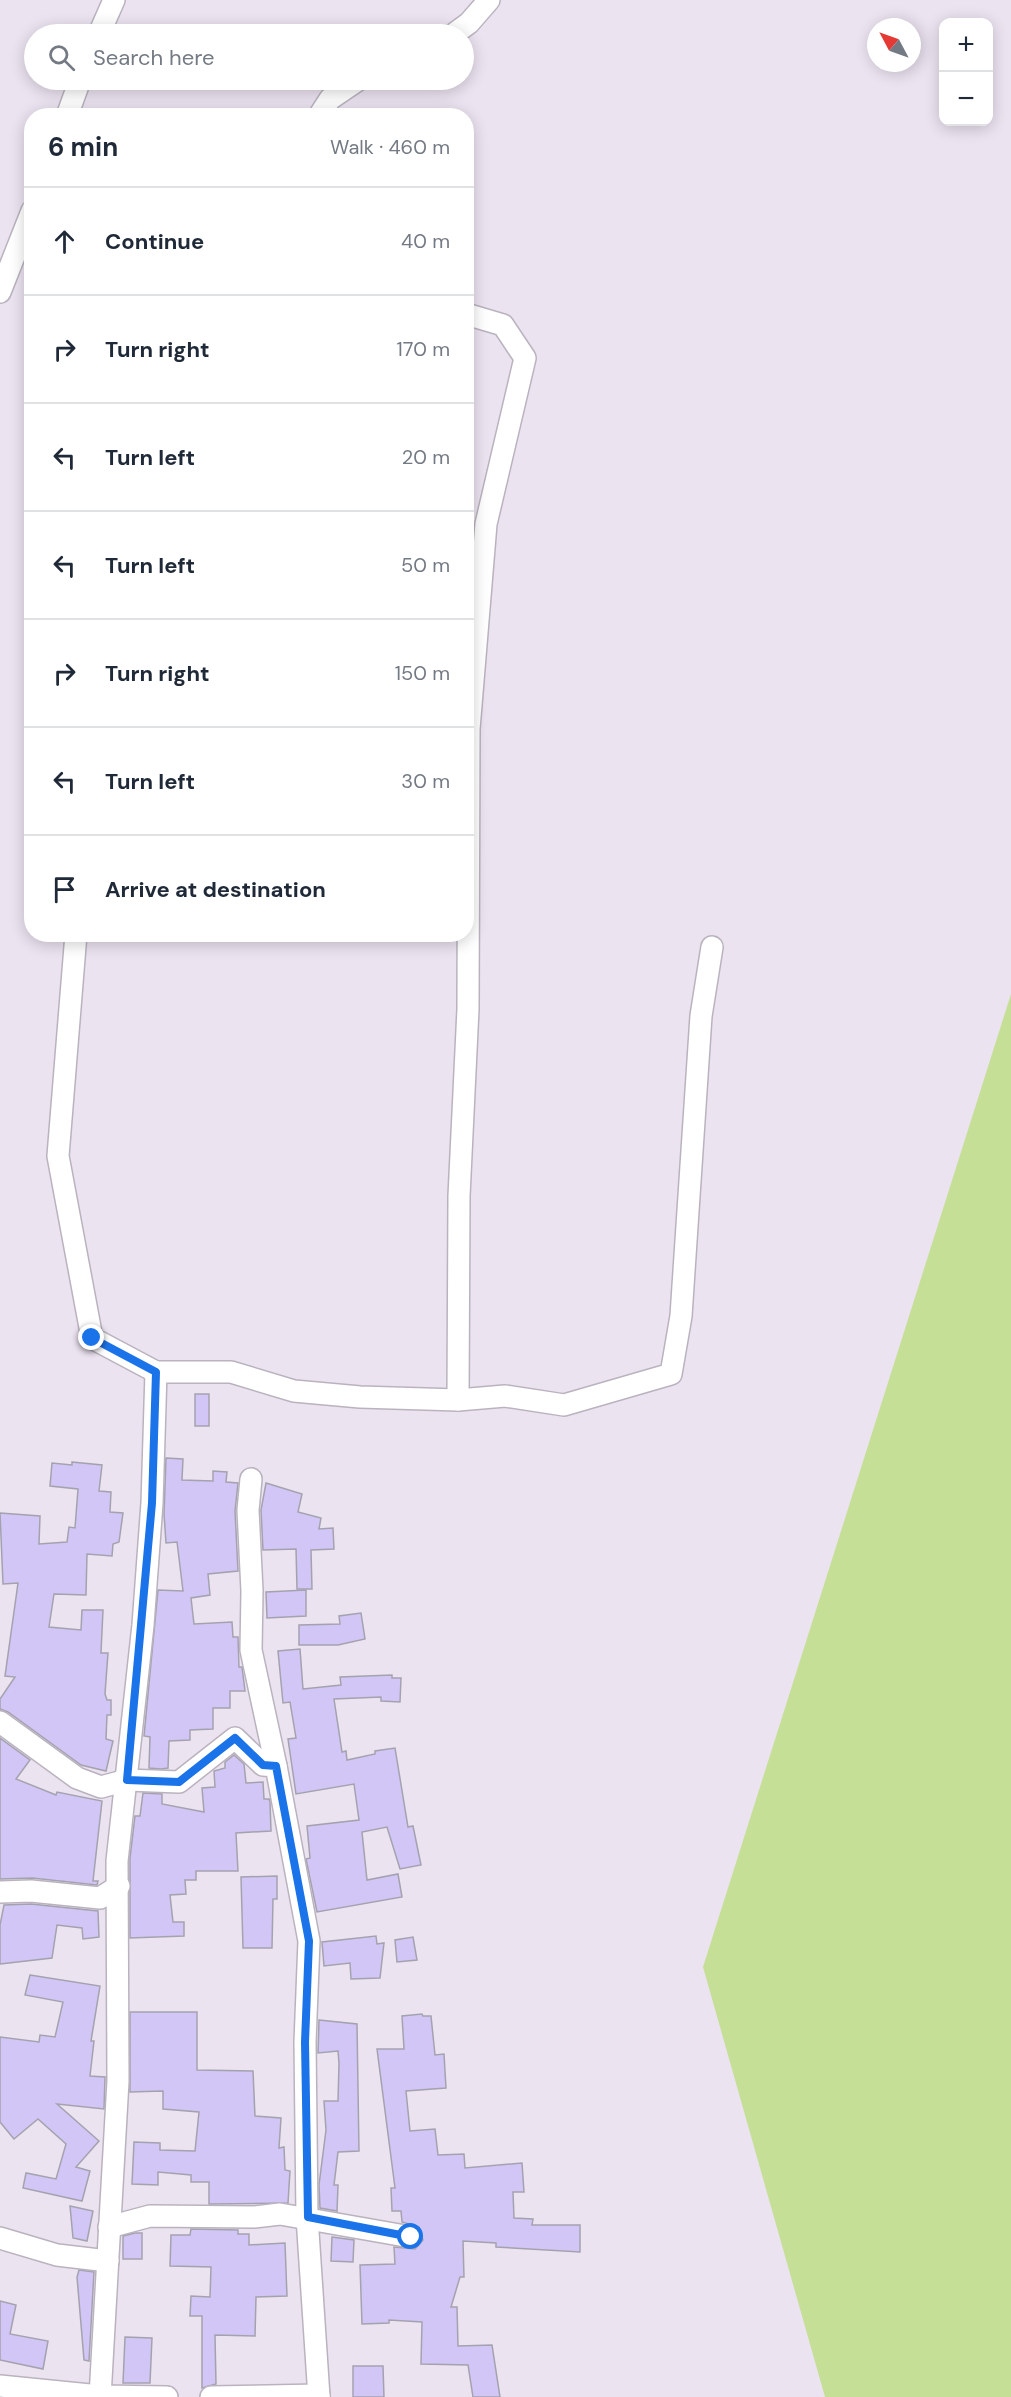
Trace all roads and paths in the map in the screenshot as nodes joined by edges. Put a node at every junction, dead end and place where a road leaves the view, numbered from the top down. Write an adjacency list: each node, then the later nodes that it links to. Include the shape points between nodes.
1 (114, 0): 3 (street)
2 (489, 0): 4 (street)
3 (103, 24)
4 (468, 24)
5 (76, 90): 7 (street)
6 (343, 90): 8 (street)
7 (70, 108)
8 (324, 108)
9 (24, 231): 10 (street)
10 (0, 292)
11 (474, 317): 12 (street, via 503,325 525,358 486,524)
12 (474, 669)
13 (75, 942): 16 (street, via 58,1156 92,1338)
14 (468, 942): 17 (street, via 459,1196)
15 (712, 947): 17 (street, via 700,1028 681,1316 671,1374 564,1405 504,1396)
16 (156, 1372): 17 (street, via 231,1372 294,1391); 21 (street, via 152,1503)
17 (458, 1400)
18 (251, 1479): 20 (street, via 251,1650)
19 (0, 1722): 21 (street, via 77,1778 101,1787)
20 (276, 1766): 21 (street, via 263,1765 235,1738 179,1782); 24 (street, via 309,1941 305,2042)
21 (127, 1780): 22 (street, via 117,1861)
22 (119, 1886): 23 (street, via 99,1898); 25 (street, via 118,2081)
23 (0, 1892)
24 (308, 2217): 25 (street, via 150,2216); 26 (street); 31 (street)
25 (109, 2226): 28 (street)
26 (411, 2237)
27 (0, 2238): 28 (street, via 57,2255)
28 (108, 2261): 30 (street)
29 (0, 2386): 30 (street)
30 (100, 2396): 32 (street)
31 (319, 2396): 33 (street)
32 (166, 2397)
33 (211, 2397)

